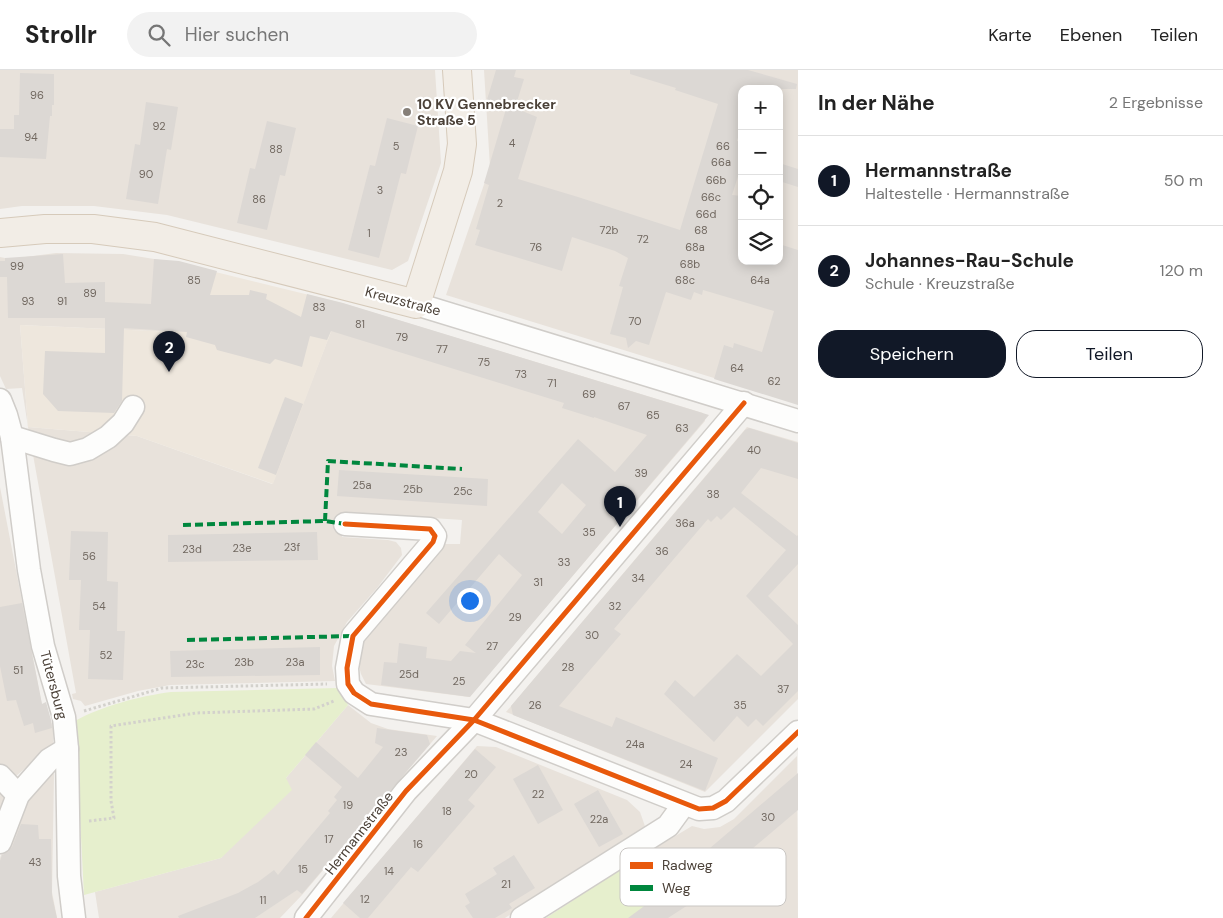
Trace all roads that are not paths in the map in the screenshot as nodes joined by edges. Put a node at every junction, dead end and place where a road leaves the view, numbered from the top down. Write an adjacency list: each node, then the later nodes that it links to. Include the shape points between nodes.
1 (457, 70): 3 (main road, via 462,144 458,171)
2 (0, 233): 3 (main road, Kreuzstraße, via 93,229 155,237)
3 (416, 304): 5 (street, Kreuzstraße)
4 (0, 400): 8 (street, Tütersburg, via 6,415)
5 (744, 403): 7 (street, Kreuzstraße); 10 (street, Hermannstraße)
6 (133, 407): 8 (street, via 123,424 88,449 70,454 36,443)
7 (798, 421)
8 (9, 449): 12 (street, Tütersburg, via 43,646 64,717)
9 (345, 524): 10 (street, via 430,529 435,536 353,636 347,668 351,688 370,704)
10 (474, 720): 15 (street); 20 (street, Hermannstraße, via 406,791)
11 (798, 732): 15 (street, via 726,801 713,808 699,809)
12 (67, 749): 14 (street, via 49,760); 19 (street, Tütersburg, via 69,876)
13 (0, 776): 14 (street)
14 (18, 795): 16 (street)
15 (684, 804): 17 (street, via 668,826)
16 (0, 842)
17 (633, 848)
18 (620, 856): 21 (street)
19 (74, 918)
20 (306, 918)
21 (522, 918)

